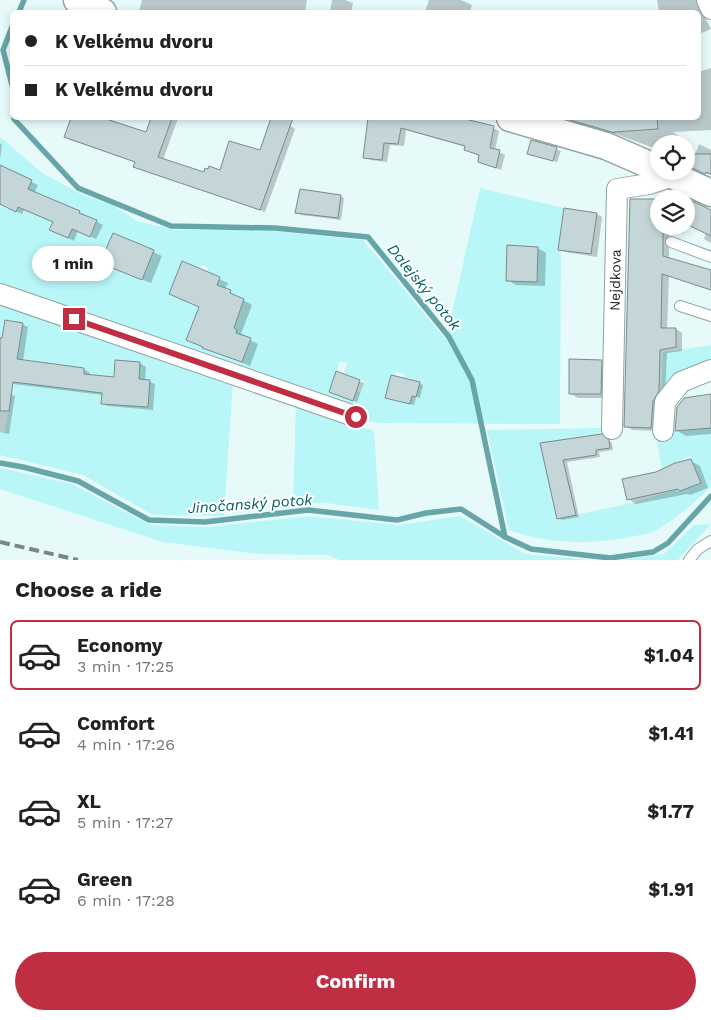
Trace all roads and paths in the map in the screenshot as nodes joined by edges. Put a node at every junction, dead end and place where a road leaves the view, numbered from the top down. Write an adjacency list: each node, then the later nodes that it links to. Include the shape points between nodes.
1 (77, 0): 4 (street)
2 (707, 0): 3 (street)
3 (711, 9)
4 (99, 10)
5 (520, 120): 6 (street, via 606,146)
6 (650, 165)
7 (655, 180): 17 (street, Nejdkova, via 650,184 617,189)
8 (683, 180): 9 (street)
9 (711, 193)
10 (671, 242): 11 (lane)
11 (711, 257)
12 (0, 294): 16 (street)
13 (680, 306): 14 (lane)
14 (711, 316)
15 (711, 370): 18 (street, via 681,382 665,402)
16 (356, 417)
17 (612, 429)
18 (663, 432)
19 (711, 541): 20 (lane)
20 (689, 560)

